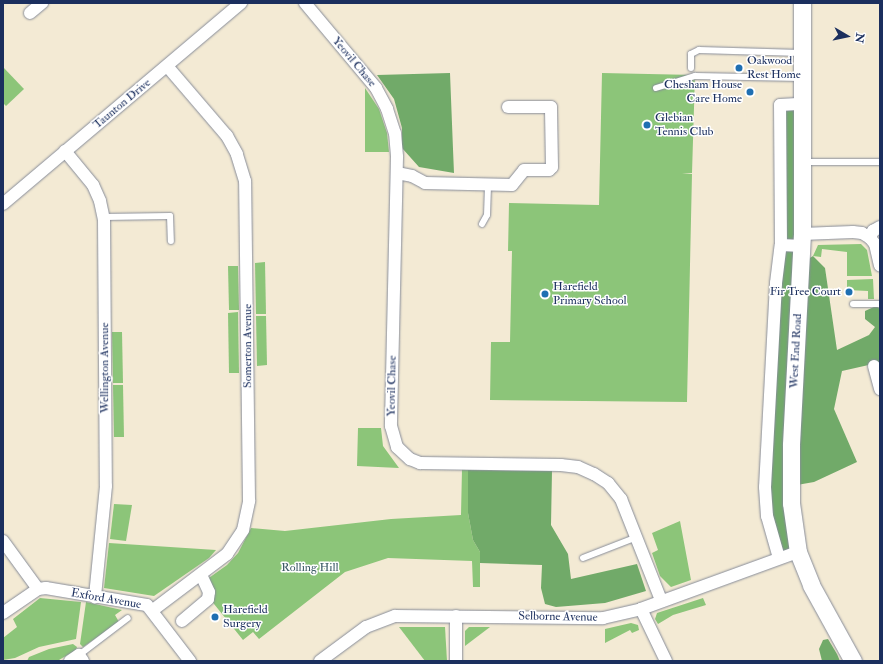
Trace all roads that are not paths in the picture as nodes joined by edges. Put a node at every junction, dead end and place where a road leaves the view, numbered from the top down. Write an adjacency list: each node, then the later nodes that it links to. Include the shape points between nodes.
1 (42, 3): 5 (street)
2 (241, 3): 7 (street, Taunton Drive)
3 (305, 3): 16 (street, Yeovil Chase, via 383,99 395,133)
4 (802, 3): 6 (street, West End Road)
5 (30, 13)
6 (802, 53): 8 (lane, via 699,50 691,54); 9 (street, West End Road)
7 (167, 66): 13 (street, Taunton Drive); 36 (street, Somerton Avenue, via 228,137 241,165 247,195 249,505 243,530 233,546)
8 (690, 68)
9 (802, 78): 10 (lane, via 695,76); 11 (street, West End Road)
10 (656, 88)
11 (802, 104): 14 (street, West End Road); 25 (street, via 780,105)
12 (508, 107): 17 (street, via 551,107 552,167 549,170 524,170 512,186)
13 (66, 151): 18 (street, Taunton Drive); 19 (street, Wellington Avenue, via 93,185)
14 (802, 162): 15 (lane); 23 (street, West End Road)
15 (880, 162)
16 (397, 173): 17 (street, via 412,176 425,183); 31 (street, Yeovil Chase, via 391,426 397,447 410,459 424,463 571,466 591,472 612,488 621,499)
17 (488, 185): 20 (lane, via 487,215)
18 (3, 204)
19 (104, 217): 24 (lane, via 170,216); 38 (street, Wellington Avenue, via 106,486)
20 (482, 224)
21 (880, 227): 22 (street, via 872,231)
22 (870, 238): 23 (street, via 862,233 853,232); 26 (street)
23 (802, 240): 25 (street); 33 (street, West End Road, via 790,445 791,503)
24 (171, 241)
25 (781, 245): 35 (street, via 772,339 765,487 767,516)
26 (880, 265)
27 (853, 304): 28 (lane)
28 (880, 304)
29 (874, 366): 30 (street)
30 (880, 388)
31 (637, 537): 34 (lane); 39 (street, Yeovil Chase)
32 (3, 541): 37 (street)
33 (798, 552): 35 (street, Selborne Avenue); 51 (street, West End Road, via 811,585)
34 (583, 558)
35 (779, 558): 39 (street, Selborne Avenue)
36 (201, 575): 41 (street, Somerton Avenue); 45 (street, via 209,592 208,599)
37 (38, 589): 38 (street, Exford Avenue); 42 (street)
38 (95, 597): 41 (street, Exford Avenue, via 147,606)
39 (662, 600): 40 (street, Selborne Avenue)
40 (641, 609): 43 (street, Selborne Avenue, via 603,618); 50 (street)
41 (153, 610): 47 (street, Exford Avenue)
42 (3, 613)
43 (456, 616): 48 (street, Selborne Avenue, via 395,616 381,619); 49 (street)
44 (128, 618): 46 (lane)
45 (182, 621)
46 (78, 659)
47 (190, 661)
48 (320, 661)
49 (456, 661)
50 (666, 661)
51 (853, 661)

